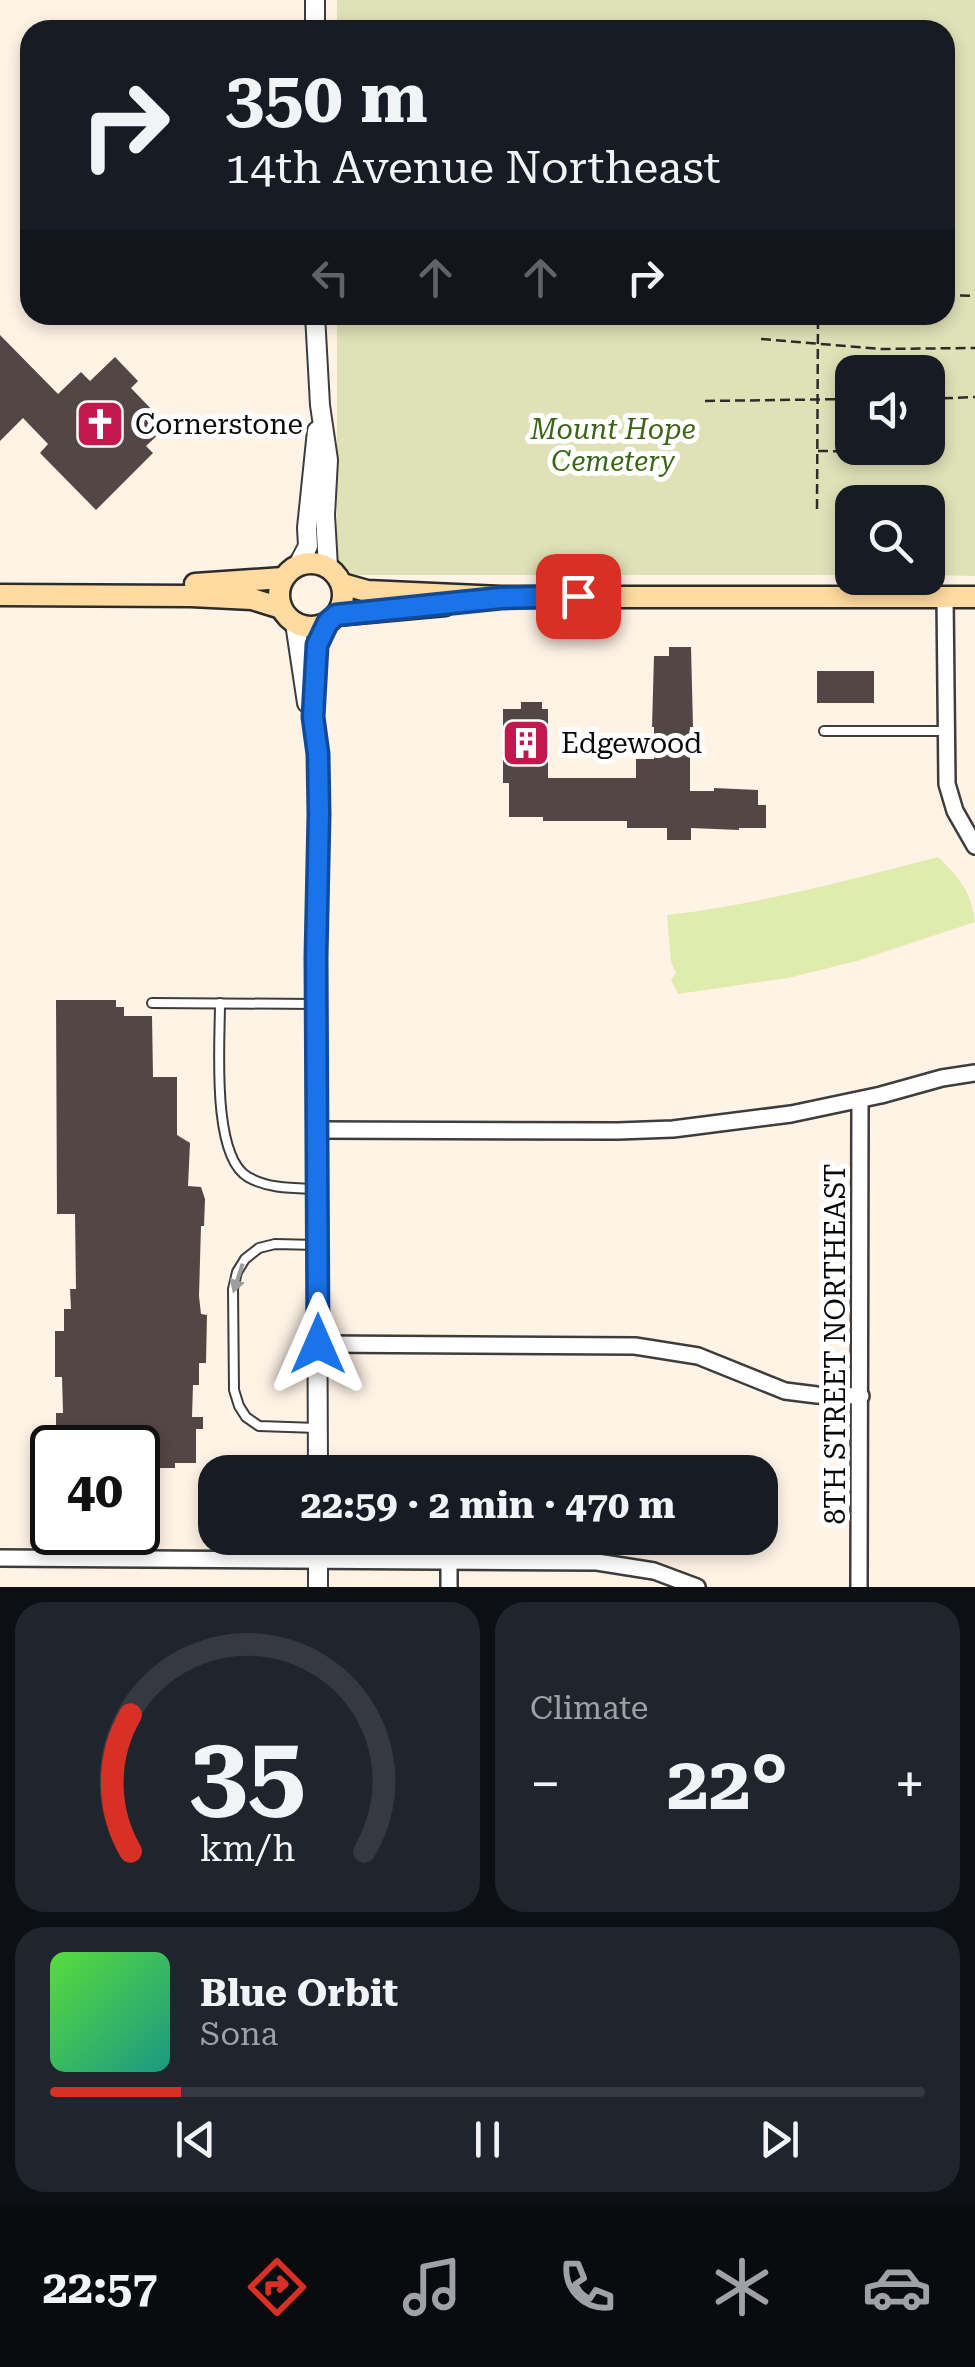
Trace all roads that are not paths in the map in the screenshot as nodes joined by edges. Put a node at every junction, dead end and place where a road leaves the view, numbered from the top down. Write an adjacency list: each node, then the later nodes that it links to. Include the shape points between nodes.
1 (316, 325): 2 (street)
2 (320, 405): 3 (street, via 308,546); 4 (street, via 328,460 324,515)
3 (290, 571): 4 (main road, via 319,563); 6 (main road); 10 (main road, via 278,598)
4 (335, 575): 8 (main road, via 367,591); 11 (main road, via 342,606)
5 (0, 595): 6 (main road)
6 (87, 595): 10 (main road, via 252,599)
7 (946, 597): 8 (main road); 9 (main road); 14 (street)
8 (501, 598): 11 (main road)
9 (975, 598)
10 (288, 616): 11 (main road, via 312,627); 12 (street)
11 (332, 619): 12 (street, via 317,645)
12 (313, 717): 18 (street)
13 (824, 731): 14 (lane)
14 (946, 731): 15 (street, via 950,798)
15 (975, 846)
16 (152, 1003): 17 (lane)
17 (220, 1003): 18 (lane); 22 (lane, via 220,1105 228,1150 244,1176 270,1186)
18 (316, 1004): 21 (street)
19 (975, 1073): 20 (street)
20 (860, 1100): 21 (street, via 674,1129); 25 (street, 8TH STREET NORTHEAST)
21 (318, 1130): 22 (street)
22 (318, 1189): 23 (street)
23 (318, 1245): 24 (street); 26 (lane, one-way to 26, via 260,1248 245,1259 232,1290 239,1406 259,1426)
24 (318, 1344): 25 (street, via 649,1348 698,1356 785,1391); 26 (street)
25 (861, 1396): 36 (street, 8TH STREET NORTHEAST)
26 (318, 1428): 27 (street)
27 (318, 1455)
28 (318, 1555): 30 (street)
29 (0, 1558): 30 (street)
30 (318, 1560): 31 (street); 33 (street)
31 (449, 1561): 32 (street, via 598,1562); 34 (street)
32 (654, 1579): 35 (street)
33 (318, 1586)
34 (449, 1587)
35 (697, 1587)
36 (859, 1587)

